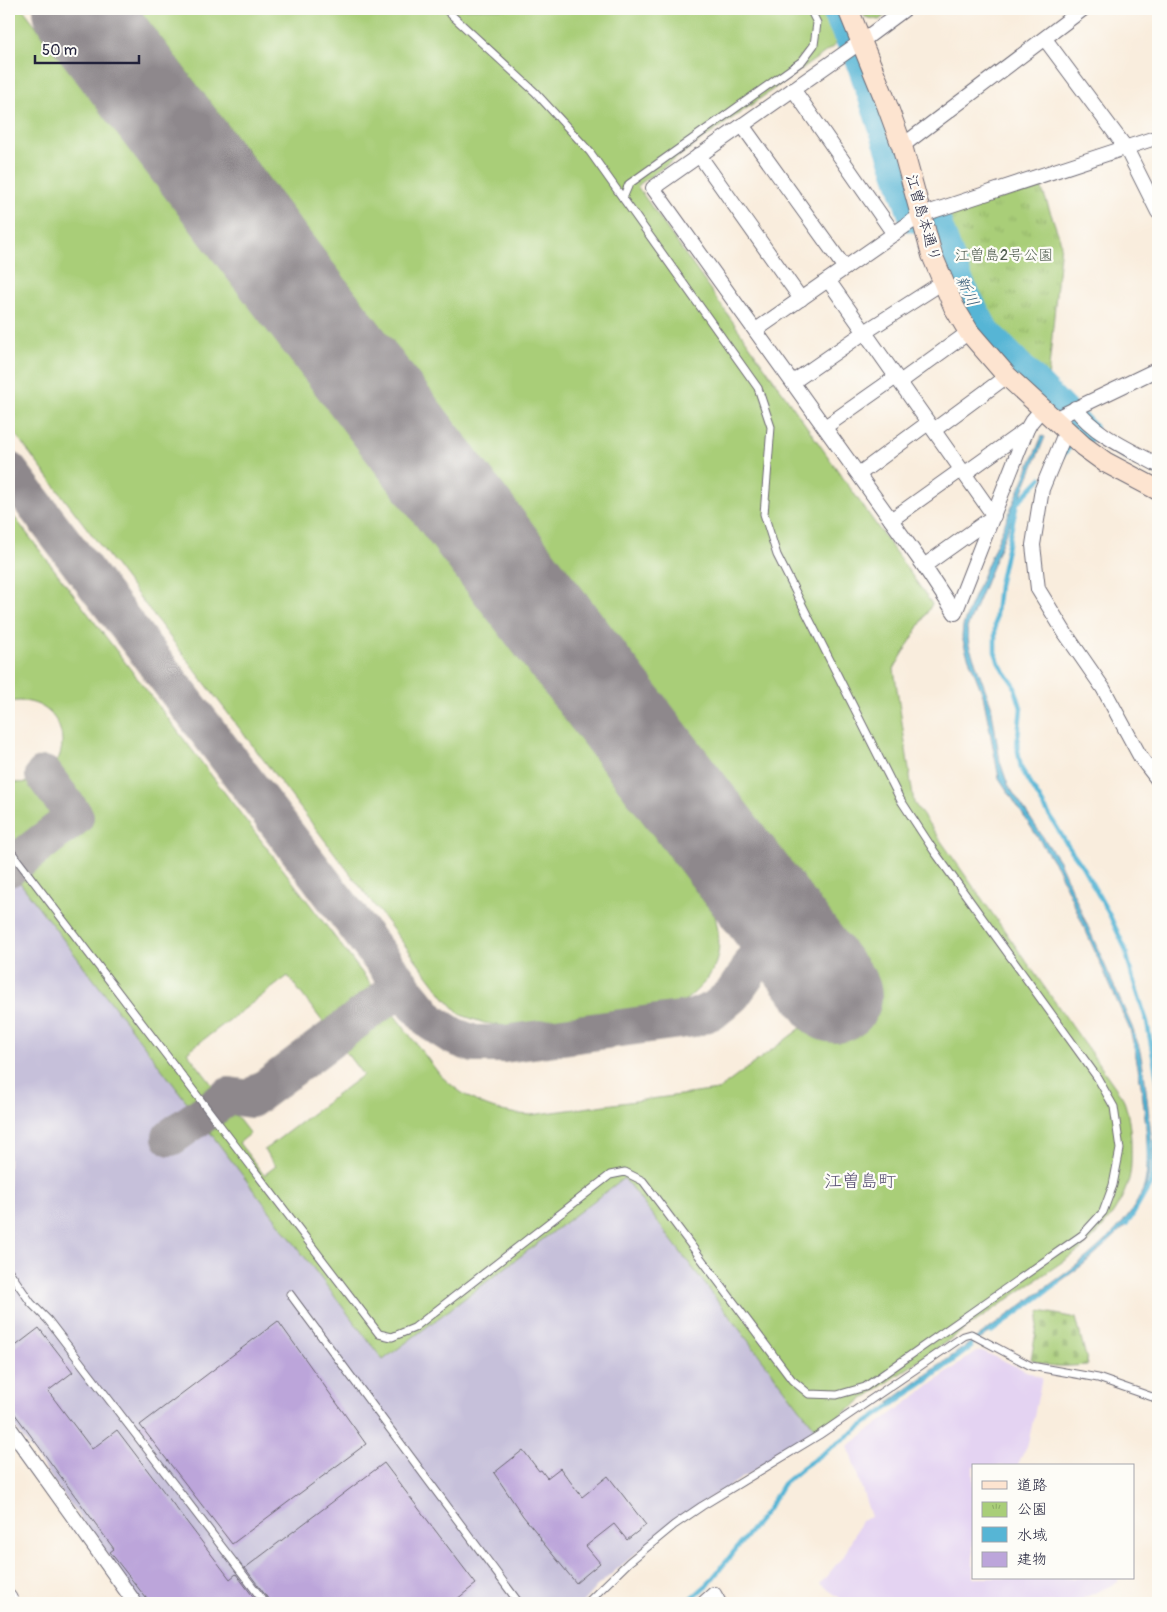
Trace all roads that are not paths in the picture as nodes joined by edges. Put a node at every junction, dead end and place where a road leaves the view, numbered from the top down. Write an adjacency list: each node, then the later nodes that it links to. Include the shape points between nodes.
1 (445, 9): 14 (lane, via 535,92 590,152)
2 (810, 9): 14 (lane, via 817,24 814,45 802,61 628,184)
3 (848, 9): 7 (street, 江曽島本通り)
4 (905, 9): 7 (street)
5 (1084, 9): 6 (street)
6 (1045, 39): 11 (street); 12 (street)
7 (862, 41): 8 (street); 11 (street, 江曽島本通り)
8 (793, 89): 9 (street); 17 (street)
9 (742, 125): 13 (street); 18 (street)
10 (1158, 137): 12 (street)
11 (902, 146): 16 (street, 江曽島本通り)
12 (1126, 148): 15 (street); 16 (street)
13 (699, 156): 21 (street); 22 (street, via 653,188)
14 (623, 198): 42 (lane, via 758,388 771,427 764,514 777,556 900,800 1097,1077 1114,1107 1120,1149 1113,1185 1103,1212 1082,1235 864,1387 837,1395 810,1394 792,1380 643,1180 625,1172 610,1175 414,1328 392,1337 379,1334)
15 (1158, 212)
16 (921, 215): 17 (street); 20 (street, 江曽島本通り)
17 (894, 234): 18 (street)
18 (845, 268): 19 (street)
19 (828, 280): 21 (street); 23 (street)
20 (943, 282): 23 (street); 24 (street, 江曽島本通り)
21 (801, 299): 22 (street)
22 (756, 330): 28 (street)
23 (865, 332): 27 (street); 28 (street)
24 (970, 332): 26 (street, 江曽島本通り); 27 (street)
25 (1158, 368): 29 (street)
26 (1007, 376): 30 (street, 江曽島本通り); 32 (street)
27 (898, 380): 31 (street); 32 (street)
28 (792, 382): 31 (street)
29 (1075, 408): 30 (street); 34 (street, via 1109,438)
30 (1054, 420): 33 (street, via 1031,422); 37 (street, 江曽島本通り, via 1105,462); 41 (street, via 1033,545 1038,589)
31 (825, 427): 36 (street)
32 (931, 427): 35 (street); 36 (street)
33 (1028, 429): 35 (street); 38 (street)
34 (1158, 465)
35 (963, 472): 38 (street); 39 (street)
36 (859, 474): 39 (street)
37 (1158, 490)
38 (994, 516): 40 (street); 40 (street, via 955,613)
39 (891, 520): 40 (street)
40 (924, 566)
41 (1158, 780)
42 (9, 849)
43 (9, 1271): 50 (lane)
44 (290, 1294): 51 (lane)
45 (1158, 1399): 52 (lane, via 1098,1378 1031,1366 971,1334 964,1336 819,1435 674,1525)
46 (9, 1427): 49 (street)
47 (9, 1597): 48 (street)
48 (12, 1603)
49 (135, 1603)
50 (265, 1603)
51 (519, 1603)
52 (587, 1603)
53 (704, 1603): 54 (street, via 714,1594)
54 (719, 1603)

